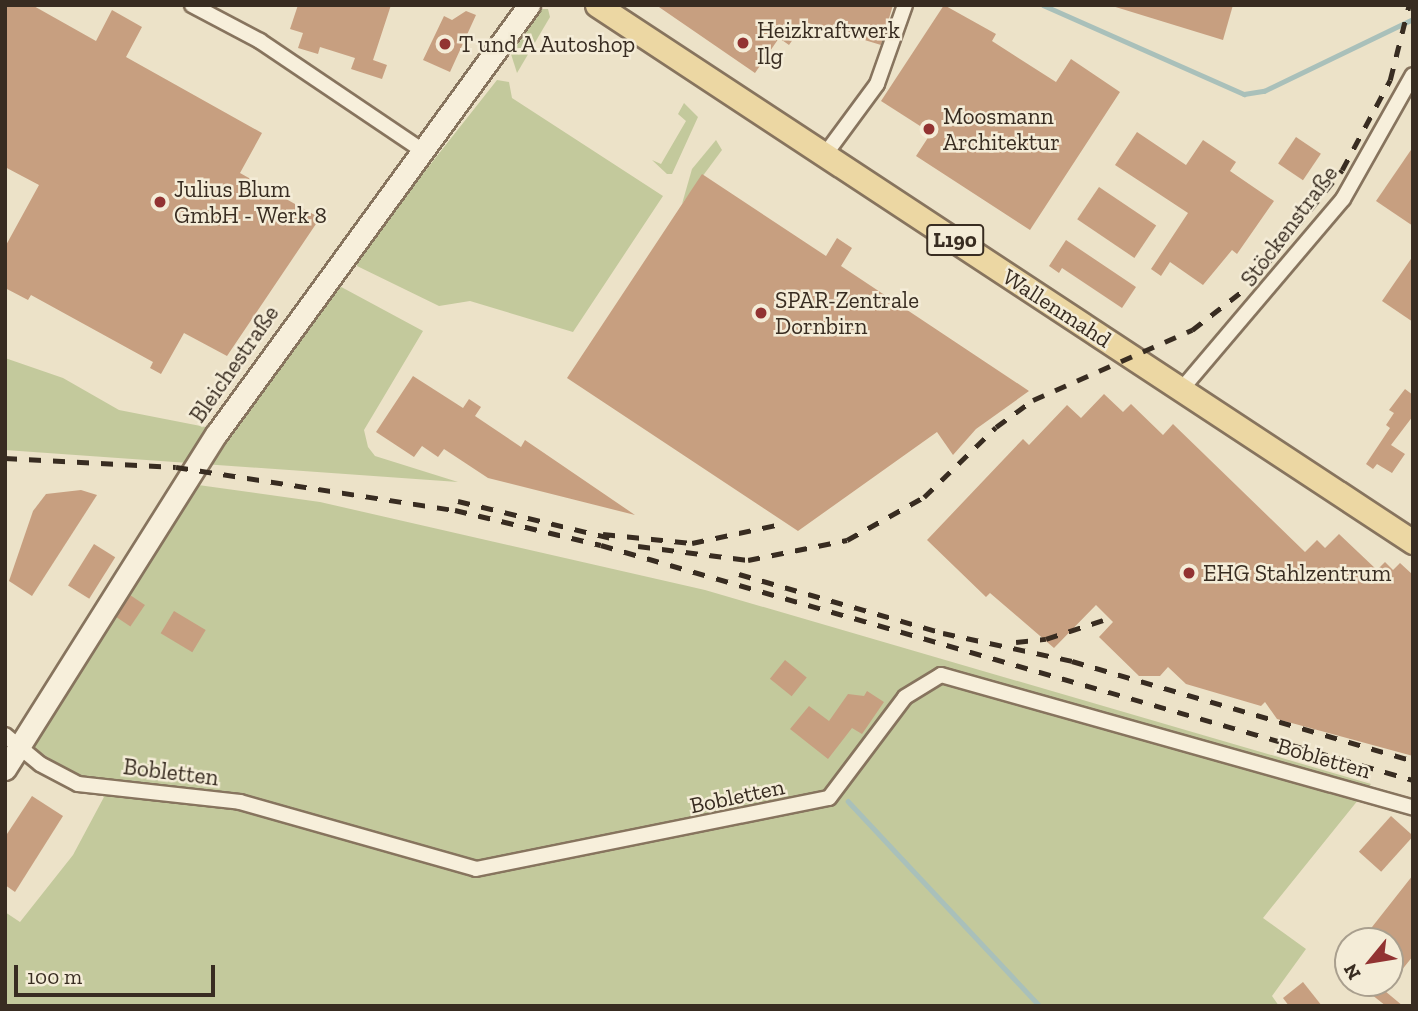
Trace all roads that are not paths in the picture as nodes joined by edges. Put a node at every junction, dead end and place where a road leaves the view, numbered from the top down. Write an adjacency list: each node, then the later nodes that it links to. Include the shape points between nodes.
1 (192, 5): 6 (street, via 260,41)
2 (528, 5): 6 (main road, Bleichestraße)
3 (597, 5): 7 (main road, Wallenmahd / L190)
4 (905, 5): 7 (street, via 877,84)
5 (1413, 75): 8 (street, Stöckenstraße, via 1343,199)
6 (426, 153): 10 (main road, Bleichestraße, via 217,433)
7 (824, 156): 8 (main road, Wallenmahd / L190)
8 (1181, 390): 9 (main road, Wallenmahd / L190)
9 (1413, 542)
10 (11, 740): 11 (main road, Bleichestraße); 12 (street, Bobletten, via 78,783 240,802 476,869 830,798 905,697 920,683 954,675)
11 (5, 769)
12 (1413, 808)

